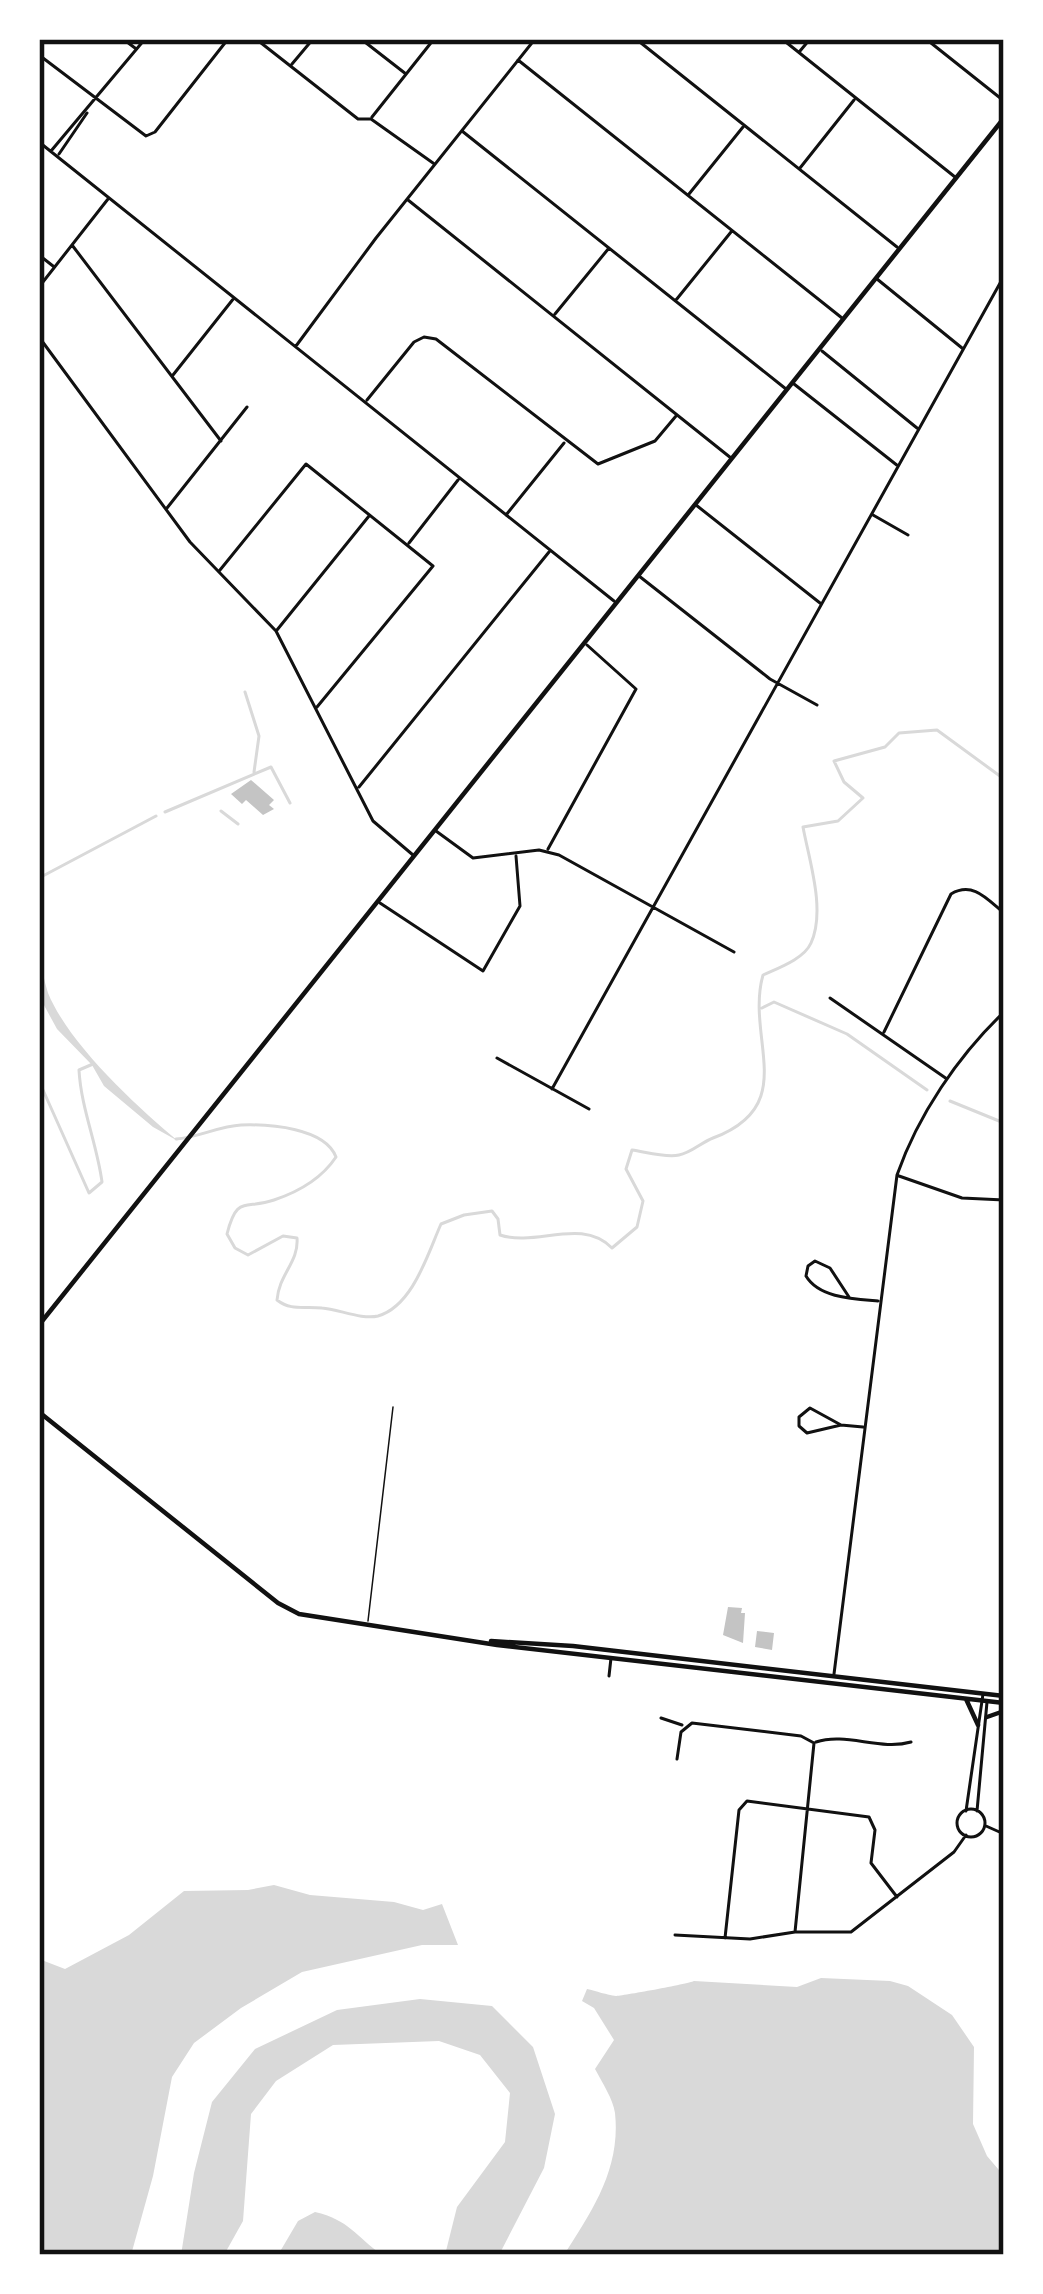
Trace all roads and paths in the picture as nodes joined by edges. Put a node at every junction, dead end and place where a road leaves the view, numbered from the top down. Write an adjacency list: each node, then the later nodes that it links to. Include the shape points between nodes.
1 (123, 39): 13 (street)
2 (145, 39): 13 (street)
3 (228, 39): 20 (street, via 151,135)
4 (256, 39): 17 (street)
5 (313, 39): 17 (street)
6 (361, 39): 18 (street)
7 (434, 39): 18 (street)
8 (535, 39): 16 (street)
9 (636, 39): 25 (street)
10 (782, 39): 14 (street)
11 (810, 39): 14 (street)
12 (926, 39): 21 (street)
13 (136, 50): 20 (street)
14 (799, 52): 19 (street)
15 (39, 55): 20 (street)
16 (518, 60): 26 (street); 33 (street)
17 (291, 66): 23 (street, via 358,119)
18 (406, 74): 23 (street)
19 (856, 98): 31 (street); 32 (street)
20 (96, 100): 22 (street)
21 (1004, 101)
22 (87, 111): 28 (street); 29 (street)
23 (370, 118): 30 (street)
24 (1004, 118): 32 (main road)
25 (744, 125): 31 (street); 33 (street)
26 (462, 131): 30 (street); 38 (street)
27 (39, 142): 28 (street)
28 (51, 151): 29 (street)
29 (57, 156): 34 (street)
30 (435, 165): 35 (street)
31 (799, 169): 39 (street)
32 (957, 178): 39 (main road)
33 (687, 195): 36 (street)
34 (109, 197): 37 (street); 46 (street)
35 (408, 200): 49 (street); 52 (street)
36 (732, 231): 48 (street); 50 (street)
37 (72, 245): 41 (street); 55 (street)
38 (609, 248): 48 (street); 49 (street)
39 (900, 249): 43 (main road)
40 (39, 255): 41 (street)
41 (55, 267): 44 (street)
42 (1004, 276): 45 (street)
43 (877, 279): 50 (main road); 53 (street)
44 (39, 287)
45 (994, 294): 47 (street); 53 (street)
46 (234, 298): 52 (street); 55 (street)
47 (1003, 298)
48 (675, 301): 57 (street)
49 (554, 316): 60 (street)
50 (844, 320): 54 (main road)
51 (39, 337): 68 (street)
52 (295, 347): 58 (street)
53 (964, 349): 61 (street)
54 (820, 350): 56 (main road); 61 (street)
55 (172, 376): 62 (street)
56 (793, 383): 57 (main road); 65 (street)
57 (787, 390): 64 (main road)
58 (365, 403): 63 (street, via 414,342 431,337); 66 (street)
59 (247, 407): 62 (street)
60 (677, 415): 63 (street, via 655,441 604,463); 64 (street)
61 (919, 429): 65 (street)
62 (220, 441): 68 (street)
63 (566, 442): 71 (street)
64 (732, 459): 67 (main road)
65 (898, 466): 69 (street)
66 (460, 478): 71 (street); 73 (street)
67 (695, 504): 76 (main road); 78 (street)
68 (167, 508): 75 (street)
69 (871, 514): 72 (street); 78 (street)
70 (370, 515): 73 (street); 75 (street, via 306,464); 79 (street)
71 (506, 515): 74 (street)
72 (908, 535)
73 (408, 545): 83 (street, via 433,566)
74 (550, 550): 77 (street); 84 (street)
75 (218, 573): 79 (street)
76 (639, 576): 77 (main road); 81 (street)
77 (616, 603): 80 (main road)
78 (821, 604): 81 (street)
79 (276, 631): 83 (street)
80 (585, 643): 85 (main road); 86 (street, via 636,689)
81 (777, 684): 82 (street); 90 (street)
82 (817, 705)
83 (316, 708): 84 (street)
84 (357, 788): 88 (street, via 373,821)
85 (435, 830): 87 (street, via 473,858); 88 (main road)
86 (547, 850): 87 (street); 90 (street)
87 (516, 854): 89 (street, via 520,906 483,971)
88 (414, 856): 89 (main road)
89 (379, 902): 106 (main road)
90 (653, 907): 92 (street); 100 (street)
91 (1004, 913): 97 (street, via 976,890 951,894)
92 (734, 952)
93 (830, 998): 97 (street)
94 (1004, 1012): 95 (street)
95 (996, 1020): 96 (street); 99 (street)
96 (1004, 1028)
97 (884, 1032): 99 (street)
98 (497, 1058): 100 (street)
99 (948, 1079): 102 (street)
100 (552, 1089): 101 (street)
101 (589, 1109)
102 (897, 1175): 103 (street, via 962,1198); 105 (street)
103 (1004, 1200)
104 (849, 1297): 104 (street, via 812,1285 808,1266 825,1263); 105 (street)
105 (880, 1301): 110 (street)
106 (39, 1325)
107 (393, 1407): 111 (lane)
108 (39, 1412): 111 (main road, via 278,1604)
109 (841, 1424): 109 (street, via 811,1433 799,1421 811,1408); 110 (street)
110 (865, 1427): 114 (street)
111 (368, 1625): 112 (main road)
112 (612, 1654): 113 (street); 114 (main road)
113 (609, 1676)
114 (833, 1680): 115 (main road); 116 (main road)
115 (985, 1698): 116 (main road); 117 (main road); 119 (street); 120 (street)
116 (966, 1699): 120 (main road)
117 (1004, 1703): 119 (main road)
118 (662, 1718): 121 (street)
119 (987, 1718): 127 (street)
120 (978, 1724): 126 (street)
121 (685, 1727): 123 (street); 124 (street)
122 (911, 1742): 123 (street)
123 (814, 1743): 125 (street)
124 (677, 1759)
125 (808, 1807): 131 (street, via 872,1820 871,1863); 132 (street); 134 (street, via 751,1800 741,1806)
126 (966, 1810): 127 (street); 130 (street, via 958,1825)
127 (977, 1811): 128 (street)
128 (985, 1826): 129 (street); 130 (street)
129 (1004, 1834)
130 (966, 1835): 131 (street)
131 (897, 1898): 132 (street, via 850,1932)
132 (795, 1932): 134 (street)
133 (676, 1935): 134 (street)
134 (725, 1938)

